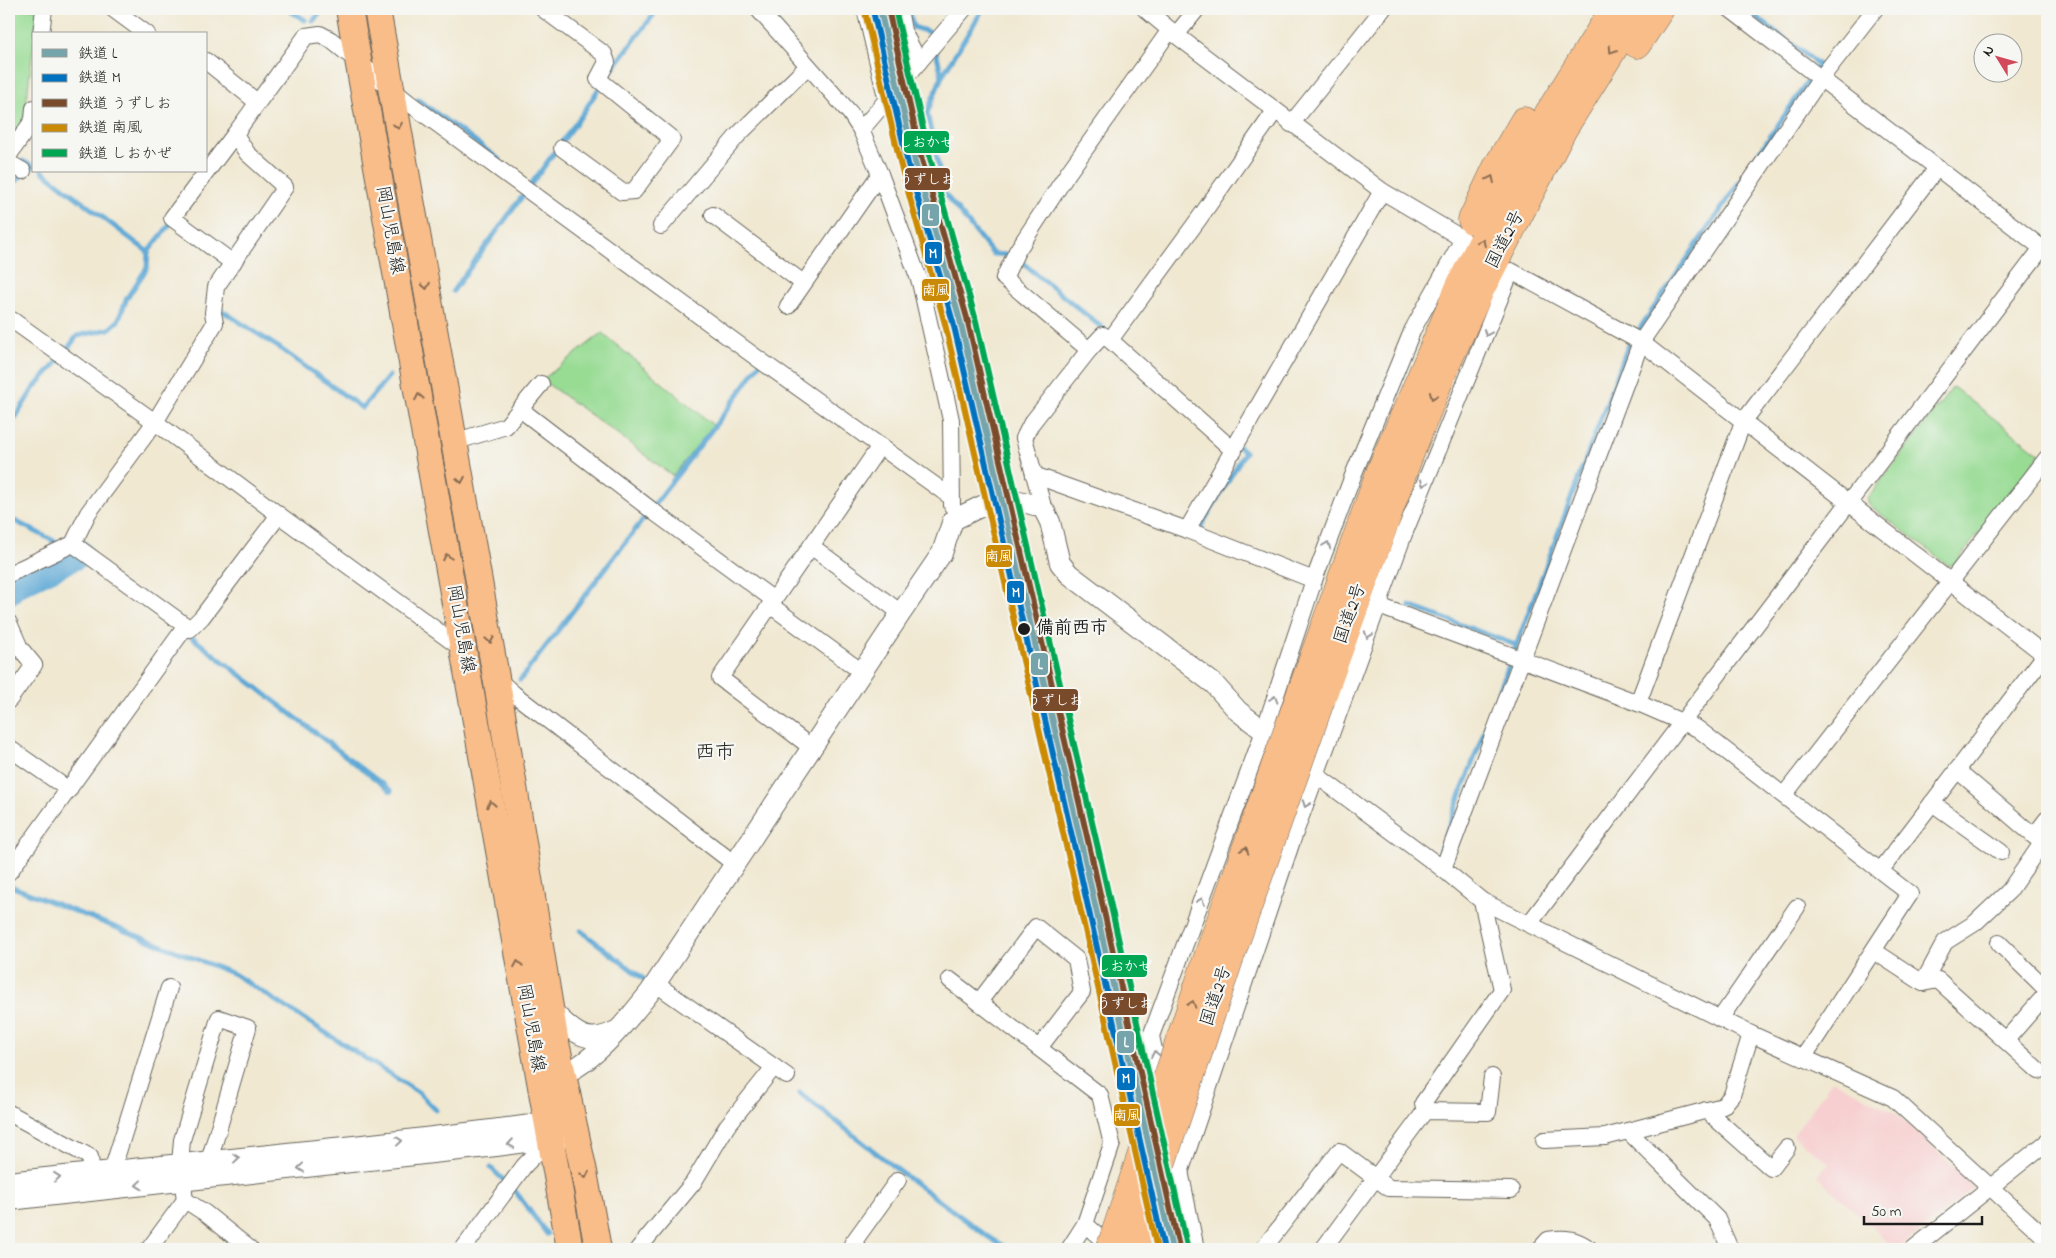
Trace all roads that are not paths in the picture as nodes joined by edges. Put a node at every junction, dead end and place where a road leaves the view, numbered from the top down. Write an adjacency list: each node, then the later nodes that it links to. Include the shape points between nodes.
1 (44, 9): 19 (street)
2 (113, 9): 20 (street)
3 (349, 9): 24 (main road, 岡山児島線)
4 (377, 9): 27 (main road, 岡山児島線)
5 (543, 9): 35 (street, via 604,54 606,62 598,78 672,139 634,191 622,192)
6 (758, 9): 25 (street)
7 (865, 9): 28 (street)
8 (899, 9): 22 (street, via 903,31)
9 (964, 9): 22 (street)
10 (1145, 9): 21 (street)
11 (1197, 9): 21 (street)
12 (1383, 9): 32 (street)
13 (1593, 9): 44 (highway, one-way to 13, via 1497,167)
14 (1614, 9): 72 (highway, 国道2号, one-way to 14, via 1385,461 1461,284 1544,121)
15 (1638, 9): 54 (highway, 国道2号, one-way to 54, via 1559,137 1481,288)
16 (1660, 9): 47 (highway, via 1599,105 1546,199)
17 (1730, 9): 26 (street)
18 (1875, 9): 26 (street)
19 (42, 32)
20 (144, 32)
21 (1173, 33): 30 (street); 53 (street, via 1068,173 1014,256 1004,278)
22 (919, 62): 28 (street)
23 (208, 63): 29 (street)
24 (360, 63): 27 (street); 29 (street, via 320,34 306,36); 82 (main road, 岡山児島線, one-way to 24)
25 (808, 66): 33 (street); 43 (street, via 738,135)
26 (1816, 74): 37 (street); 52 (street)
27 (391, 88): 59 (main road, 岡山児島線, one-way to 59); 60 (street)
28 (886, 101): 33 (street)
29 (257, 102): 34 (street)
30 (1275, 111): 32 (street); 51 (street)
31 (32, 120): 36 (street)
32 (1291, 124): 41 (street)
33 (861, 130): 40 (street)
34 (234, 134): 38 (street); 46 (street, via 246,153 285,187)
35 (562, 148)
36 (9, 155)
37 (1937, 168): 45 (street); 58 (street)
38 (208, 169)
39 (206, 172): 46 (street, via 172,218)
40 (880, 174): 48 (street); 64 (street, via 920,282 951,420)
41 (1382, 191): 44 (street); 61 (street)
42 (713, 215): 48 (street)
43 (661, 226)
44 (1463, 239): 72 (highway, via 1370,466); 74 (street, one-way to 44, via 1413,329)
45 (2045, 250): 65 (street)
46 (233, 262): 57 (street, via 216,287 215,324)
47 (1511, 271): 52 (street); 54 (highway); 77 (street, one-way to 77, via 1445,429)
48 (803, 283): 49 (street)
49 (788, 306)
50 (9, 324): 57 (street, via 12,320)
51 (1112, 337): 53 (street, via 1103,336); 61 (street)
52 (1637, 339): 58 (street); 83 (street)
53 (1089, 350): 63 (street, via 1024,438)
54 (1443, 371): 86 (highway, 国道2号, one-way to 86)
55 (540, 384): 56 (street)
56 (520, 409): 59 (street, via 506,426); 76 (street)
57 (155, 422): 67 (street); 70 (street, via 88,513)
58 (1744, 422): 65 (street); 88 (street)
59 (454, 442): 85 (main road, 岡山児島線, one-way to 85)
60 (880, 446): 64 (street); 71 (street)
61 (1236, 447): 69 (street)
62 (2047, 458): 75 (street)
63 (1034, 475): 66 (street); 69 (street)
64 (952, 497): 68 (street)
65 (1850, 505): 75 (street); 89 (street)
66 (1044, 510): 68 (street, via 1012,499 984,505); 90 (street, via 1060,563 1069,574 1214,684 1238,711)
67 (279, 515): 80 (street, via 202,617 190,629); 82 (street)
68 (953, 520): 78 (street, via 942,553)
69 (1187, 530): 74 (street)
70 (73, 544): 73 (street); 80 (street)
71 (811, 546): 76 (street); 78 (street)
72 (1344, 570): 86 (highway, 国道2号)
73 (9, 573)
74 (1314, 580): 90 (street, one-way to 74)
75 (1950, 581): 81 (street); 96 (street)
76 (772, 602): 84 (street); 92 (street, via 720,678)
77 (1379, 606): 83 (street); 94 (street, one-way to 94)
78 (901, 613): 84 (street)
79 (9, 622): 87 (street, via 20,648 34,664)
80 (186, 626): 95 (street)
81 (2043, 644): 93 (street, via 2045,655)
82 (464, 650): 85 (street); 125 (main road, 岡山児島線, one-way to 82)
83 (1516, 656): 88 (street); 102 (street)
84 (862, 672): 92 (street)
85 (496, 678): 101 (street); 116 (main road, 岡山児島線)
86 (1311, 696): 146 (highway, 国道2号, one-way to 86, bridge, via 1210,951); 160 (highway, 国道2号, bridge, via 1229,960)
87 (9, 700)
88 (1638, 703): 89 (street)
89 (1681, 722): 96 (street, via 1698,729); 107 (street)
90 (1264, 731): 94 (street); 136 (street, one-way to 90, via 1151,1036)
91 (9, 748): 95 (street)
92 (812, 748): 101 (street)
93 (1957, 770): 97 (street); 99 (street)
94 (1316, 776): 102 (street); 136 (street, one-way to 136)
95 (69, 790): 104 (street)
96 (1784, 795): 103 (street)
97 (1932, 803): 100 (street); 103 (street)
98 (2047, 819): 99 (street)
99 (2041, 842): 111 (street, via 2009,890 1975,923 1945,942)
100 (2001, 852)
101 (736, 865): 112 (street)
102 (1444, 869): 105 (street)
103 (1881, 870): 109 (street, via 1910,894)
104 (9, 872)
105 (1482, 901): 107 (street); 127 (street, via 1502,990 1423,1103)
106 (1797, 906): 117 (street)
107 (1529, 924): 117 (street)
108 (1999, 943): 114 (street)
109 (1874, 951): 111 (street); 122 (street)
110 (950, 980): 115 (street)
111 (1923, 983): 120 (street, via 1938,980)
112 (656, 984): 118 (street); 155 (street, via 781,1071 727,1126 693,1183)
113 (169, 988): 137 (street)
114 (2047, 992): 120 (street)
115 (979, 1002): 121 (street); 121 (street, via 1036,927 1076,959 1082,992)
116 (552, 1011): 118 (street, via 574,1032 587,1038); 125 (main road, 岡山児島線)
117 (1720, 1019): 119 (street)
118 (620, 1029): 125 (street, via 587,1060)
119 (1751, 1034): 122 (street); 126 (street, via 1732,1095 1723,1106)
120 (2006, 1040): 123 (street)
121 (1039, 1048): 147 (street, via 1100,1095 1112,1144)
122 (1803, 1058): 143 (street, via 1893,1098)
123 (2039, 1071)
124 (1492, 1076): 127 (street, via 1488,1112)
125 (551, 1078): 129 (main road, 岡山児島線); 130 (main road, 岡山児島線)
126 (1706, 1110): 131 (street); 134 (street, via 1771,1168)
127 (1425, 1111): 138 (street)
128 (9, 1113): 142 (street, via 90,1156)
129 (575, 1127): 130 (street); 154 (main road, 岡山児島線, one-way to 154)
130 (548, 1130): 135 (street, one-way to 130, via 486,1132); 140 (street, one-way to 140); 152 (street); 153 (main road, 岡山児島線)
131 (1628, 1131): 132 (street, via 1606,1136); 165 (street, via 1717,1218)
132 (1544, 1140)
133 (2047, 1142): 143 (street)
134 (1787, 1148)
135 (209, 1161): 140 (street); 140 (street, via 248,1028 219,1018 182,1140)
136 (1180, 1170): 161 (street)
137 (112, 1171): 140 (street); 142 (street)
138 (1375, 1178): 144 (street, via 1389,1188); 162 (street, via 1339,1151); 163 (street)
139 (898, 1180): 156 (street, via 852,1244)
140 (182, 1181): 142 (street, one-way to 142); 150 (street, via 206,1213); 151 (street)
141 (9, 1182): 142 (street, one-way to 142)
142 (93, 1182): 145 (street)
143 (1989, 1187): 148 (street); 166 (street)
144 (1511, 1190)
145 (9, 1200)
146 (1121, 1220): 158 (highway, bridge); 159 (highway, 国道2号, bridge)
147 (1085, 1224): 157 (street); 159 (street)
148 (2047, 1239)
149 (1551, 1243): 164 (street, via 1578,1240)
150 (242, 1247)
151 (150, 1249)
152 (463, 1249)
153 (570, 1249)
154 (598, 1249)
155 (638, 1249)
156 (859, 1249)
157 (1069, 1249)
158 (1104, 1249)
159 (1112, 1249)
160 (1133, 1249)
161 (1196, 1249)
162 (1263, 1249)
163 (1322, 1249)
164 (1590, 1249)
165 (1730, 1249)
166 (1913, 1249)

